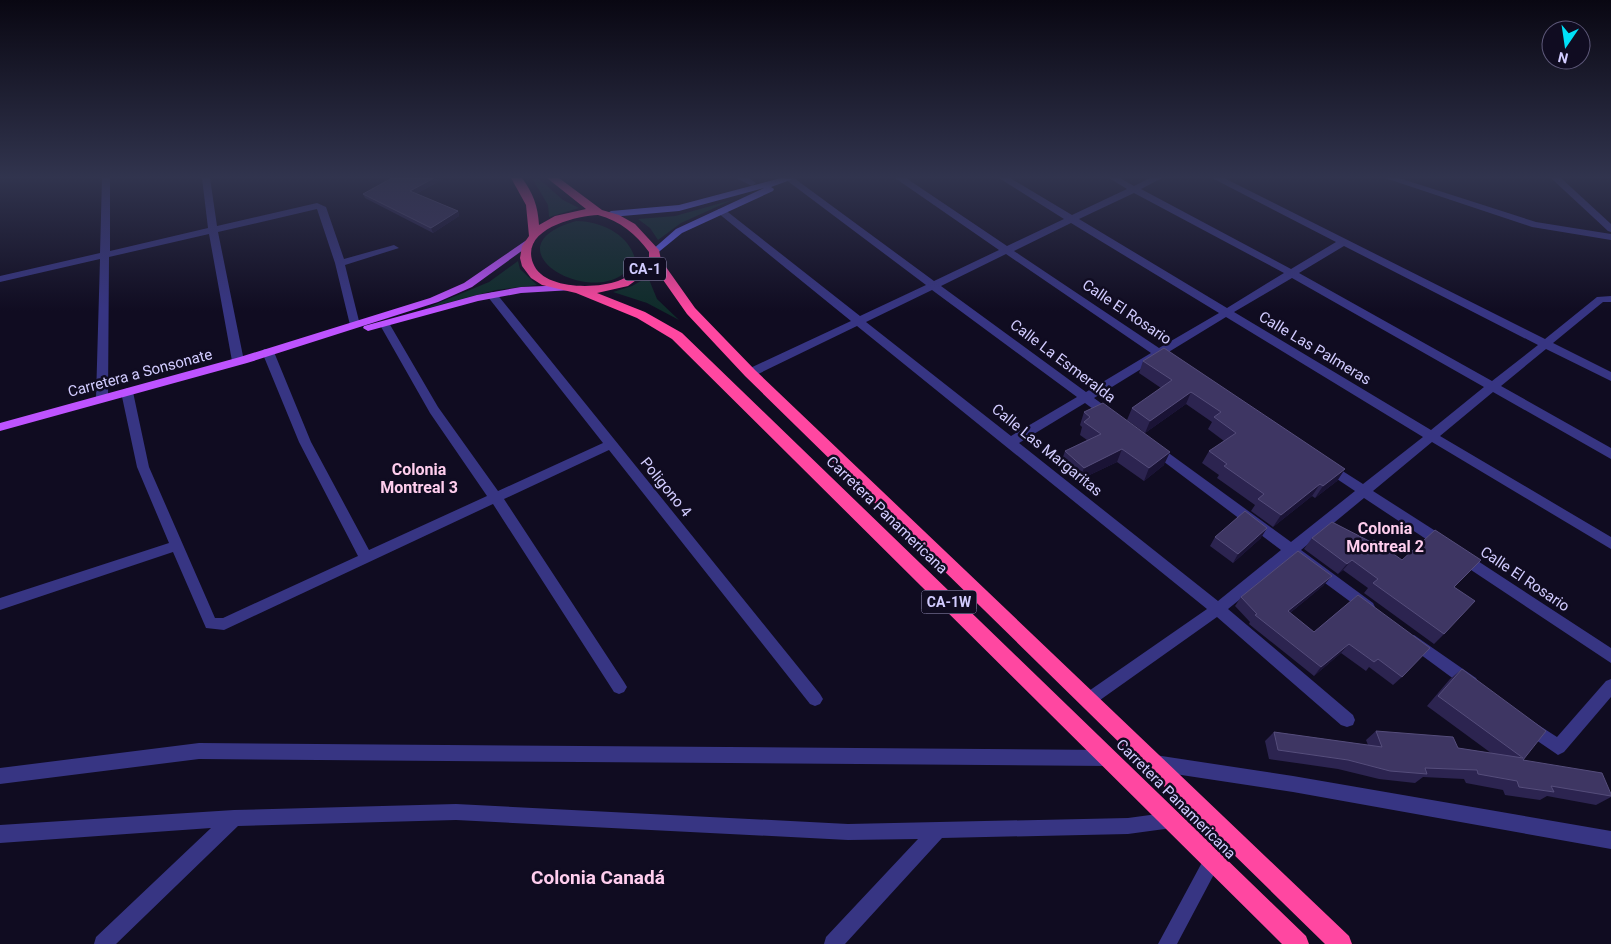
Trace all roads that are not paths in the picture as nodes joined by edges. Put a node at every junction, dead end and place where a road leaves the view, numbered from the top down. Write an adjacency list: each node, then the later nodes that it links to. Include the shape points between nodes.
1 (105, 222): 23 (street)
2 (212, 222): 17 (street)
3 (246, 222): 17 (street)
4 (325, 222): 25 (street)
5 (534, 222): 18 (highway)
6 (553, 222): 18 (highway, CA-1)
7 (624, 222): 24 (highway, CA-1, via 633,228)
8 (698, 222): 24 (main road, via 679,231)
9 (735, 222): 33 (street, Calle Las Margaritas)
10 (849, 222): 28 (street, Calle La Esmeralda)
11 (965, 222): 22 (street, Calle El Rosario)
12 (1067, 222): 22 (street)
13 (1074, 222): 32 (street, Calle Las Palmeras)
14 (1195, 222): 26 (street)
15 (1304, 222): 20 (street)
16 (1526, 222): 19 (street)
17 (213, 230): 23 (street); 40 (street)
18 (532, 237): 29 (highway, CA-1, via 525,256 533,273 542,280); 34 (main road, Carretera a Sonsonate, via 496,267 453,293)
19 (1611, 237)
20 (1344, 242): 26 (street); 36 (street)
21 (394, 248): 25 (street)
22 (1008, 250): 28 (street); 39 (street, Calle El Rosario)
23 (105, 254): 27 (street); 47 (street)
24 (655, 256): 29 (highway, CA-1, via 644,270 622,283 608,288); 42 (highway, Carretera Panamericana / CA-1W, via 691,311)
25 (340, 262): 34 (street)
26 (1291, 274): 32 (street); 44 (street)
27 (0, 278)
28 (935, 285): 33 (street); 46 (street, Calle La Esmeralda)
29 (573, 289): 30 (main road, Carretera a Sonsonate, via 521,290); 74 (highway, Carretera Panamericana / CA-1W, via 642,315 677,336)
30 (492, 295): 35 (main road, Carretera a Sonsonate); 52 (street, Poligono 4)
31 (1611, 299): 36 (street, via 1601,299)
32 (1227, 312): 39 (street); 50 (street, Calle Las Palmeras)
33 (861, 321): 42 (street); 51 (street, Calle Las Margaritas)
34 (355, 325): 37 (main road, Carretera a Sonsonate)
35 (385, 325): 37 (main road, Carretera a Sonsonate); 57 (street, via 434,410)
36 (1547, 344): 43 (street); 44 (street)
37 (288, 346): 38 (main road, Carretera a Sonsonate)
38 (268, 352): 40 (main road, Carretera a Sonsonate); 61 (street, via 305,442)
39 (1158, 353): 41 (street, Calle El Rosario); 46 (street)
40 (238, 361): 45 (main road, Carretera a Sonsonate)
41 (1183, 370)
42 (750, 373): 71 (highway, Carretera Panamericana / CA-1W)
43 (1611, 377)
44 (1493, 387): 50 (street); 54 (street)
45 (127, 392): 47 (main road, Carretera a Sonsonate); 59 (street, via 143,466)
46 (1085, 397): 48 (street, Calle La Esmeralda); 51 (street)
47 (102, 398): 49 (main road, Carretera a Sonsonate)
48 (1116, 421)
49 (0, 427)
50 (1432, 436): 56 (street); 58 (street, Calle Las Palmeras)
51 (1011, 442): 63 (street, Calle Las Margaritas)
52 (612, 444): 57 (street); 70 (street, Poligono 4)
53 (1148, 444): 60 (street)
54 (1611, 454)
55 (1315, 458): 56 (street, Calle El Rosario)
56 (1364, 491): 60 (street); 66 (street, Calle El Rosario)
57 (496, 498): 61 (street); 68 (street)
58 (1611, 544)
59 (178, 545): 61 (street, via 211,624 224,624); 62 (street)
60 (1291, 550): 63 (street); 64 (street)
61 (366, 558)
62 (0, 604)
63 (1218, 609): 71 (street); 73 (street, Calle Las Margaritas)
64 (1378, 614)
65 (1402, 632): 69 (street)
66 (1611, 656)
67 (1611, 686): 72 (street, via 1558,747)
68 (620, 687)
69 (1480, 690)
70 (815, 699)
71 (1088, 700): 75 (highway, Carretera Panamericana / CA-1W)
72 (1519, 718)
73 (1347, 720)
74 (1109, 758): 76 (street, via 199,751); 78 (highway, Carretera Panamericana / CA-1W)
75 (1155, 764): 81 (street, via 1293,784); 87 (highway, Carretera Panamericana / CA-1W)
76 (0, 776)
77 (234, 818): 79 (street, via 456,812 848,832); 80 (street); 83 (street)
78 (1172, 820): 79 (street, via 1128,826); 82 (highway, Carretera Panamericana / CA-1W)
79 (939, 829): 84 (street)
80 (0, 834)
81 (1611, 840)
82 (1212, 861): 85 (street); 86 (highway, Carretera Panamericana / CA-1W)
83 (103, 944)
84 (833, 944)
85 (1167, 944)
86 (1298, 944)
87 (1341, 944)

